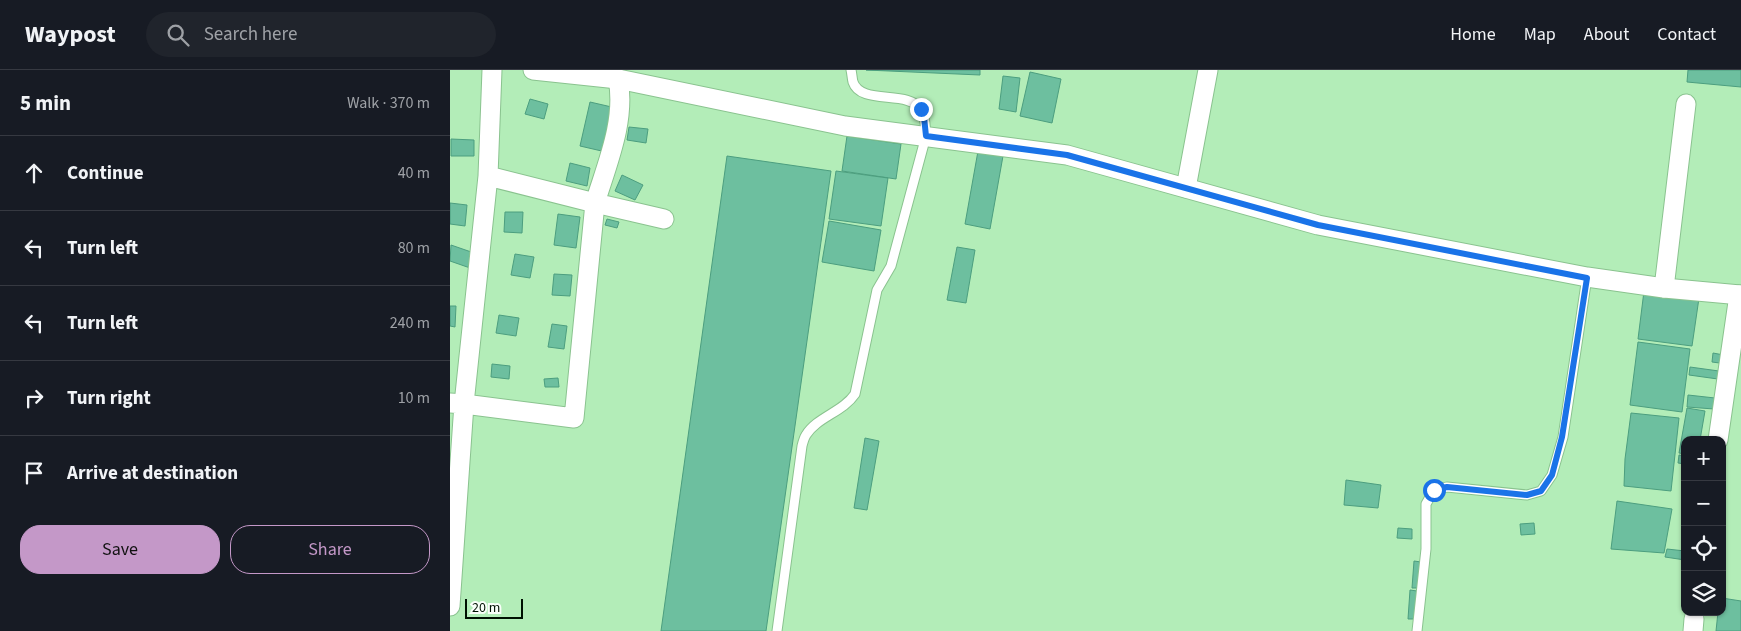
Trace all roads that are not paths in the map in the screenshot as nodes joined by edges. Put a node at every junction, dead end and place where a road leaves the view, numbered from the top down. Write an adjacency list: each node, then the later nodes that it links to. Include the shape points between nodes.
1 (492, 70): 8 (street)
2 (533, 70): 5 (street)
3 (851, 70): 7 (lane, via 853,83 863,93 913,102 921,109)
4 (1208, 70): 9 (street)
5 (618, 75): 7 (street, via 845,126); 10 (street, via 620,92 616,129)
6 (1686, 104): 13 (street)
7 (926, 136): 9 (street, via 1067,155); 18 (lane, via 891,266 878,290 855,394 813,427 802,446)
8 (488, 176): 10 (street); 15 (street)
9 (1186, 188): 12 (street, via 1318,225)
10 (595, 203): 11 (street); 15 (street, via 574,418)
11 (664, 219)
12 (1587, 278): 13 (street); 19 (lane, via 1562,437 1552,475 1541,491 1527,495 1447,487 1434,490 1426,504 1426,549)
13 (1664, 288): 14 (street)
14 (1740, 295): 16 (street)
15 (457, 403): 17 (street)
16 (1719, 436)
17 (450, 606)
18 (777, 631)
19 (1417, 631)

